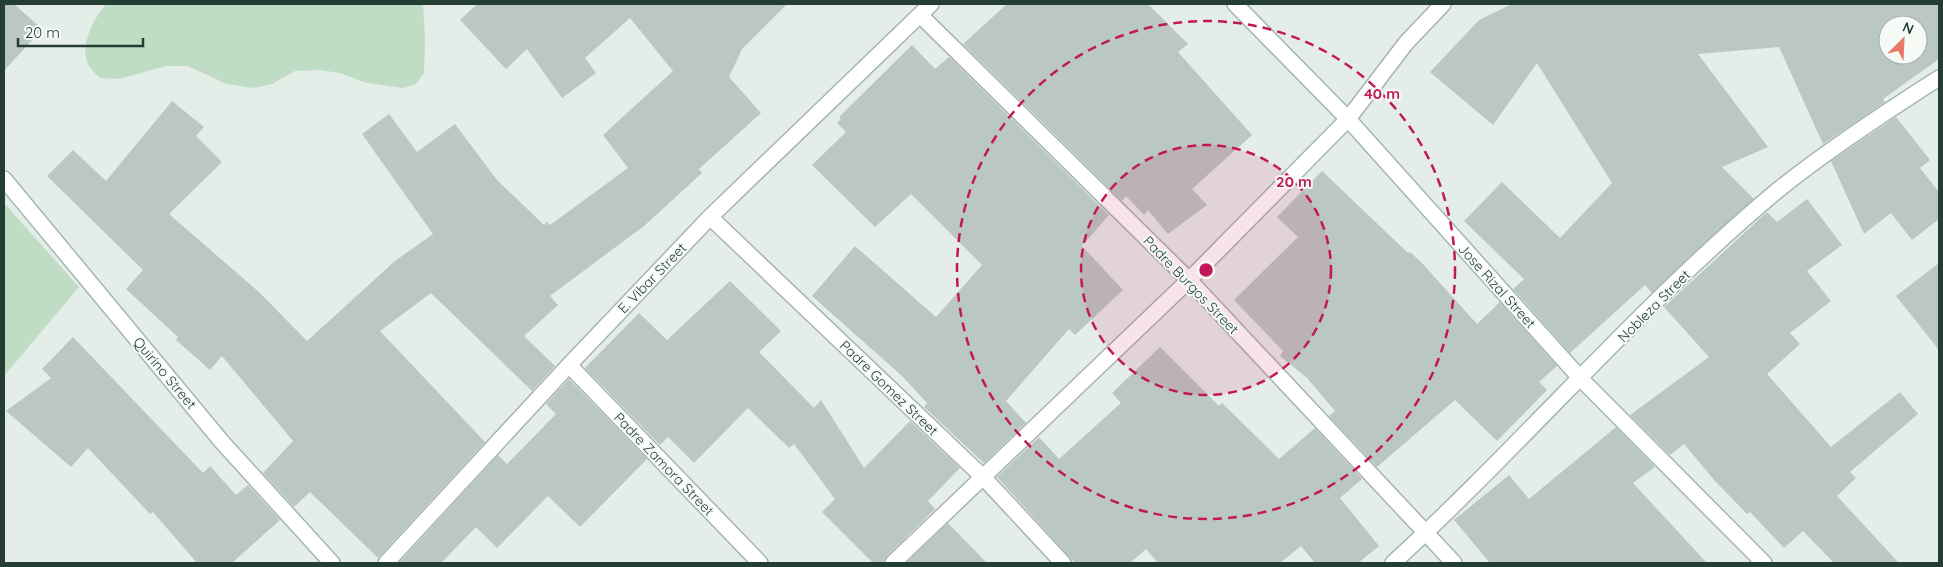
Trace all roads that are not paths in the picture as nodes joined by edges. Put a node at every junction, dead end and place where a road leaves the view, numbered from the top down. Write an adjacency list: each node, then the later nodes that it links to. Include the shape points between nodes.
1 (931, 4): 4 (street, E. Vibar Street)
2 (1235, 4): 6 (street, Jose Rizal Street)
3 (1443, 4): 6 (street, via 1406,43)
4 (920, 15): 8 (street, E. Vibar Street); 9 (street, Padre Burgos Street)
5 (1939, 78): 11 (street, Nobleza Street, via 1874,119 1779,190 1706,255)
6 (1348, 119): 9 (street); 11 (street, Jose Rizal Street)
7 (4, 179): 14 (street, Quirino Street, via 222,442)
8 (710, 218): 10 (street, E. Vibar Street); 12 (street, Padre Gomez Street)
9 (1189, 280): 12 (street); 13 (street, Padre Burgos Street)
10 (569, 365): 15 (street, E. Vibar Street); 16 (street, Padre Zamora Street)
11 (1581, 378): 13 (street, Nobleza Street); 21 (street, Jose Rizal Street)
12 (983, 477): 17 (street); 18 (street, Padre Gomez Street)
13 (1425, 534): 19 (street, Nobleza Street); 20 (street, Padre Burgos Street)
14 (332, 563)
15 (386, 563)
16 (760, 563)
17 (893, 563)
18 (1063, 563)
19 (1393, 563)
20 (1454, 563)
21 (1764, 563)

